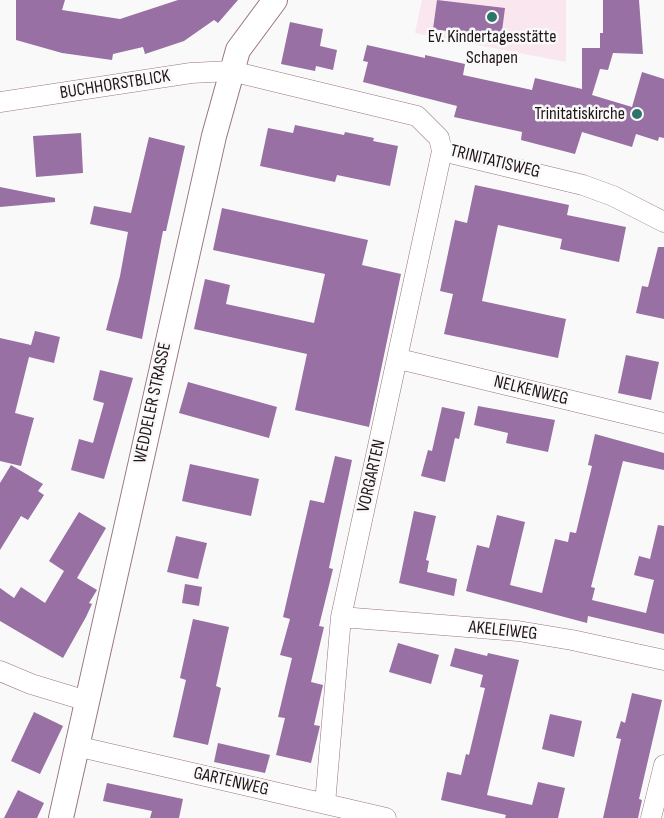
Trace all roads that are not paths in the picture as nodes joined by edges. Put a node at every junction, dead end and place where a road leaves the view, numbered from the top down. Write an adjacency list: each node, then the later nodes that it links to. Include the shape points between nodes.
1 (275, 0): 2 (street, WEDDELER STRASSE, via 238,50)
2 (231, 71): 3 (street, BUCHHORSTBLICK, via 191,73); 4 (street, TRINITATISWEG, via 417,116 439,138); 11 (street, WEDDELER STRASSE, via 196,210)
3 (0, 102)
4 (442, 151): 5 (street, TRINITATISWEG, via 583,185); 6 (street, VORGARTEN)
5 (664, 222)
6 (399, 359): 7 (street, NELKENWEG); 8 (street, VORGARTEN)
7 (664, 423)
8 (341, 617): 9 (street, AKELEIWEG, via 518,631); 14 (street, VORGARTEN)
9 (664, 660)
10 (0, 671): 11 (street)
11 (87, 701): 12 (street, WEDDELER STRASSE)
12 (76, 746): 14 (street, GARTENWEG); 15 (street, WEDDELER STRASSE)
13 (664, 765): 17 (street)
14 (325, 804): 16 (street, GARTENWEG)
15 (61, 818)
16 (386, 818)
17 (651, 818)

